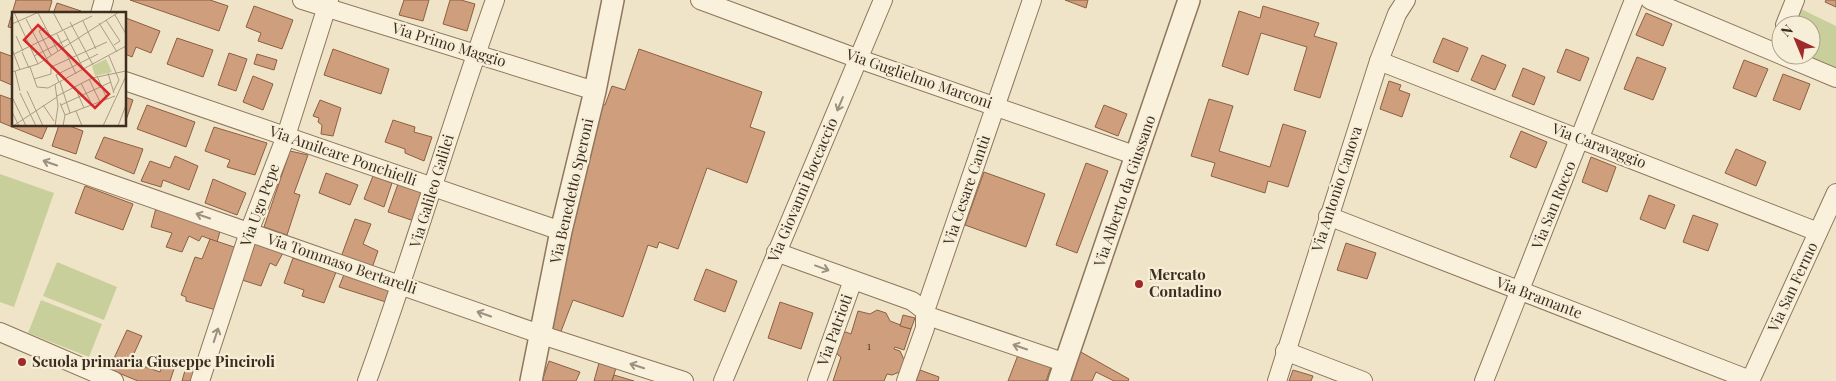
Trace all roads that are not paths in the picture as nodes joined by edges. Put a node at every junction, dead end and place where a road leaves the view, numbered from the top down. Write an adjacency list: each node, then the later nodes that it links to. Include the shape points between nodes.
1 (302, 0): 12 (street, Via Primo Maggio)
2 (495, 0): 15 (street, Via Galileo Galilei)
3 (613, 0): 21 (street, Via Benedetto Speroni)
4 (700, 0): 16 (street, Via Guglielmo Marconi)
5 (883, 0): 16 (street, Via Giovanni Boccaccio)
6 (1032, 0): 22 (street, Via Cesare Cantù)
7 (1188, 0): 26 (street, Via Alberto da Giussano)
8 (1406, 0): 17 (street, Via Antonio Canova, via 1397,14)
9 (1634, 0): 24 (street, Via San Rocco)
10 (1650, 0): 14 (street)
11 (1795, 0): 13 (street)
12 (328, 4): 15 (street, Via Primo Maggio); 23 (street, Via Ugo Pepe)
13 (1789, 15)
14 (1771, 51)
15 (476, 53): 21 (street, Via Primo Maggio); 27 (street, Via Galileo Galilei)
16 (860, 59): 22 (street, Via Guglielmo Marconi); 33 (street, Via Giovanni Boccaccio, one-way to 33)
17 (1380, 61): 24 (street, Via Caravaggio); 29 (street, Via Antonio Canova)
18 (1805, 65): 19 (street)
19 (1836, 78)
20 (126, 81): 23 (street, Via Amilcare Ponchielli)
21 (595, 91): 30 (street, Via Benedetto Speroni)
22 (996, 106): 26 (street, Via Guglielmo Marconi); 37 (street, Via Cesare Cantù)
23 (286, 136): 27 (street, Via Amilcare Ponchielli); 31 (street, Via Ugo Pepe)
24 (1580, 139): 32 (street, Via Caravaggio); 36 (street, Via San Rocco)
25 (0, 145): 31 (street, Via Tommaso Bertarelli, one-way to 25)
26 (1137, 156): 41 (street, Via Alberto da Giussano)
27 (432, 188): 30 (street, Via Amilcare Ponchielli); 35 (street, Via Galileo Galilei)
28 (1836, 193): 32 (street, Via San Fermo)
29 (1328, 216): 36 (street, Via Bramante); 40 (street, Via Antonio Canova)
30 (562, 231): 39 (street, Via Benedetto Speroni)
31 (249, 232): 35 (street, Via Tommaso Bertarelli); 43 (street, Via Ugo Pepe, one-way to 31)
32 (1818, 232): 53 (street, Via San Fermo)
33 (776, 252): 34 (street, one-way to 34); 47 (street, Via Giovanni Boccaccio)
34 (853, 280): 37 (street, via 912,301); 48 (street, Via Patrioti)
35 (402, 285): 39 (street, Via Tommaso Bertarelli, one-way to 35); 44 (street, Via Galileo Galilei)
36 (1519, 290): 52 (street, Via San Rocco); 53 (street, Via Bramante)
37 (925, 313): 41 (street, one-way to 37); 49 (street, Via Cesare Cantù, via 925,328)
38 (0, 332): 42 (street)
39 (542, 334): 45 (street, Via Benedetto Speroni); 46 (street, Via Tommaso Bertarelli, one-way to 39)
40 (1285, 351): 50 (street, Via Antonio Canova); 51 (street)
41 (1062, 372)
42 (114, 381)
43 (200, 381)
44 (367, 381)
45 (532, 381)
46 (684, 381)
47 (723, 381)
48 (817, 381)
49 (906, 381)
50 (1277, 381)
51 (1363, 381)
52 (1484, 381)
53 (1750, 381)

